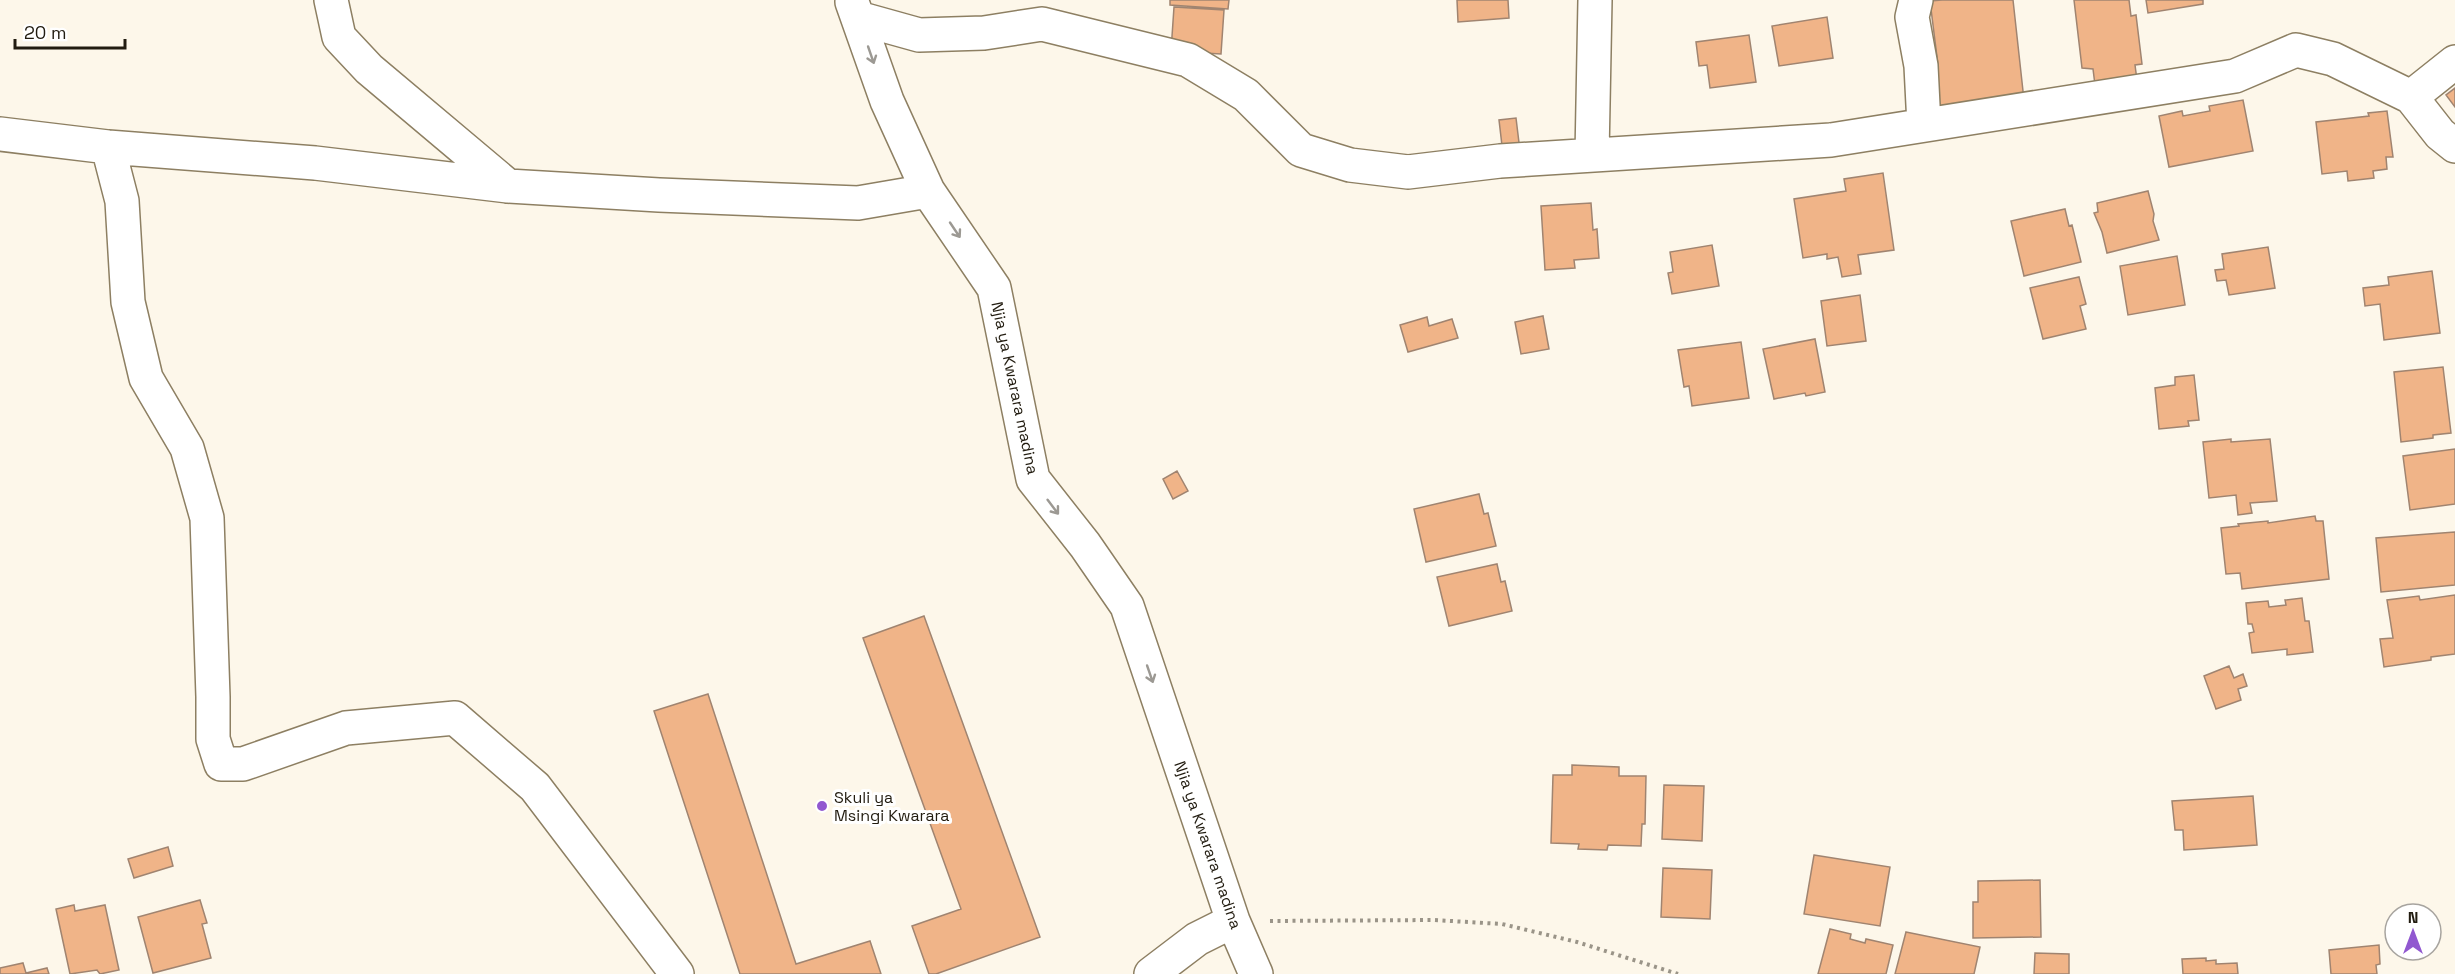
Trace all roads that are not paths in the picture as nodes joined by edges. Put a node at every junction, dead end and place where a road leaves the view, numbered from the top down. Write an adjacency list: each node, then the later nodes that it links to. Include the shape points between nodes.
1 (331, 0): 12 (street, via 339,37 369,69)
2 (1595, 0): 11 (street)
3 (1916, 0): 7 (street, via 1912,17 1921,66)
4 (855, 9): 11 (street, via 919,34 984,33 1042,24 1188,60 1246,95 1301,150 1350,165 1408,172); 13 (street, Njia ya Kwarara madina, one-way to 13, via 887,101)
5 (2455, 62): 6 (street)
6 (2411, 97): 7 (street, via 2333,59 2296,50 2235,75); 9 (street, via 2440,134)
7 (1924, 125): 11 (street, via 1832,140)
8 (0, 134): 10 (street)
9 (2455, 146)
10 (108, 147): 12 (street, via 315,164); 15 (street, via 122,201 128,302 146,378 187,448 207,518 213,739 221,764 243,764 346,728 455,718 535,787)
11 (1592, 155)
12 (508, 186): 13 (street, via 858,203)
13 (928, 191): 14 (street, Njia ya Kwarara madina, one-way to 14, via 994,288 1033,479 1127,606)
14 (1233, 921): 16 (street, via 1197,939); 17 (street, Njia ya Kwarara madina)
15 (677, 974)
16 (1151, 974)
17 (1256, 974)

